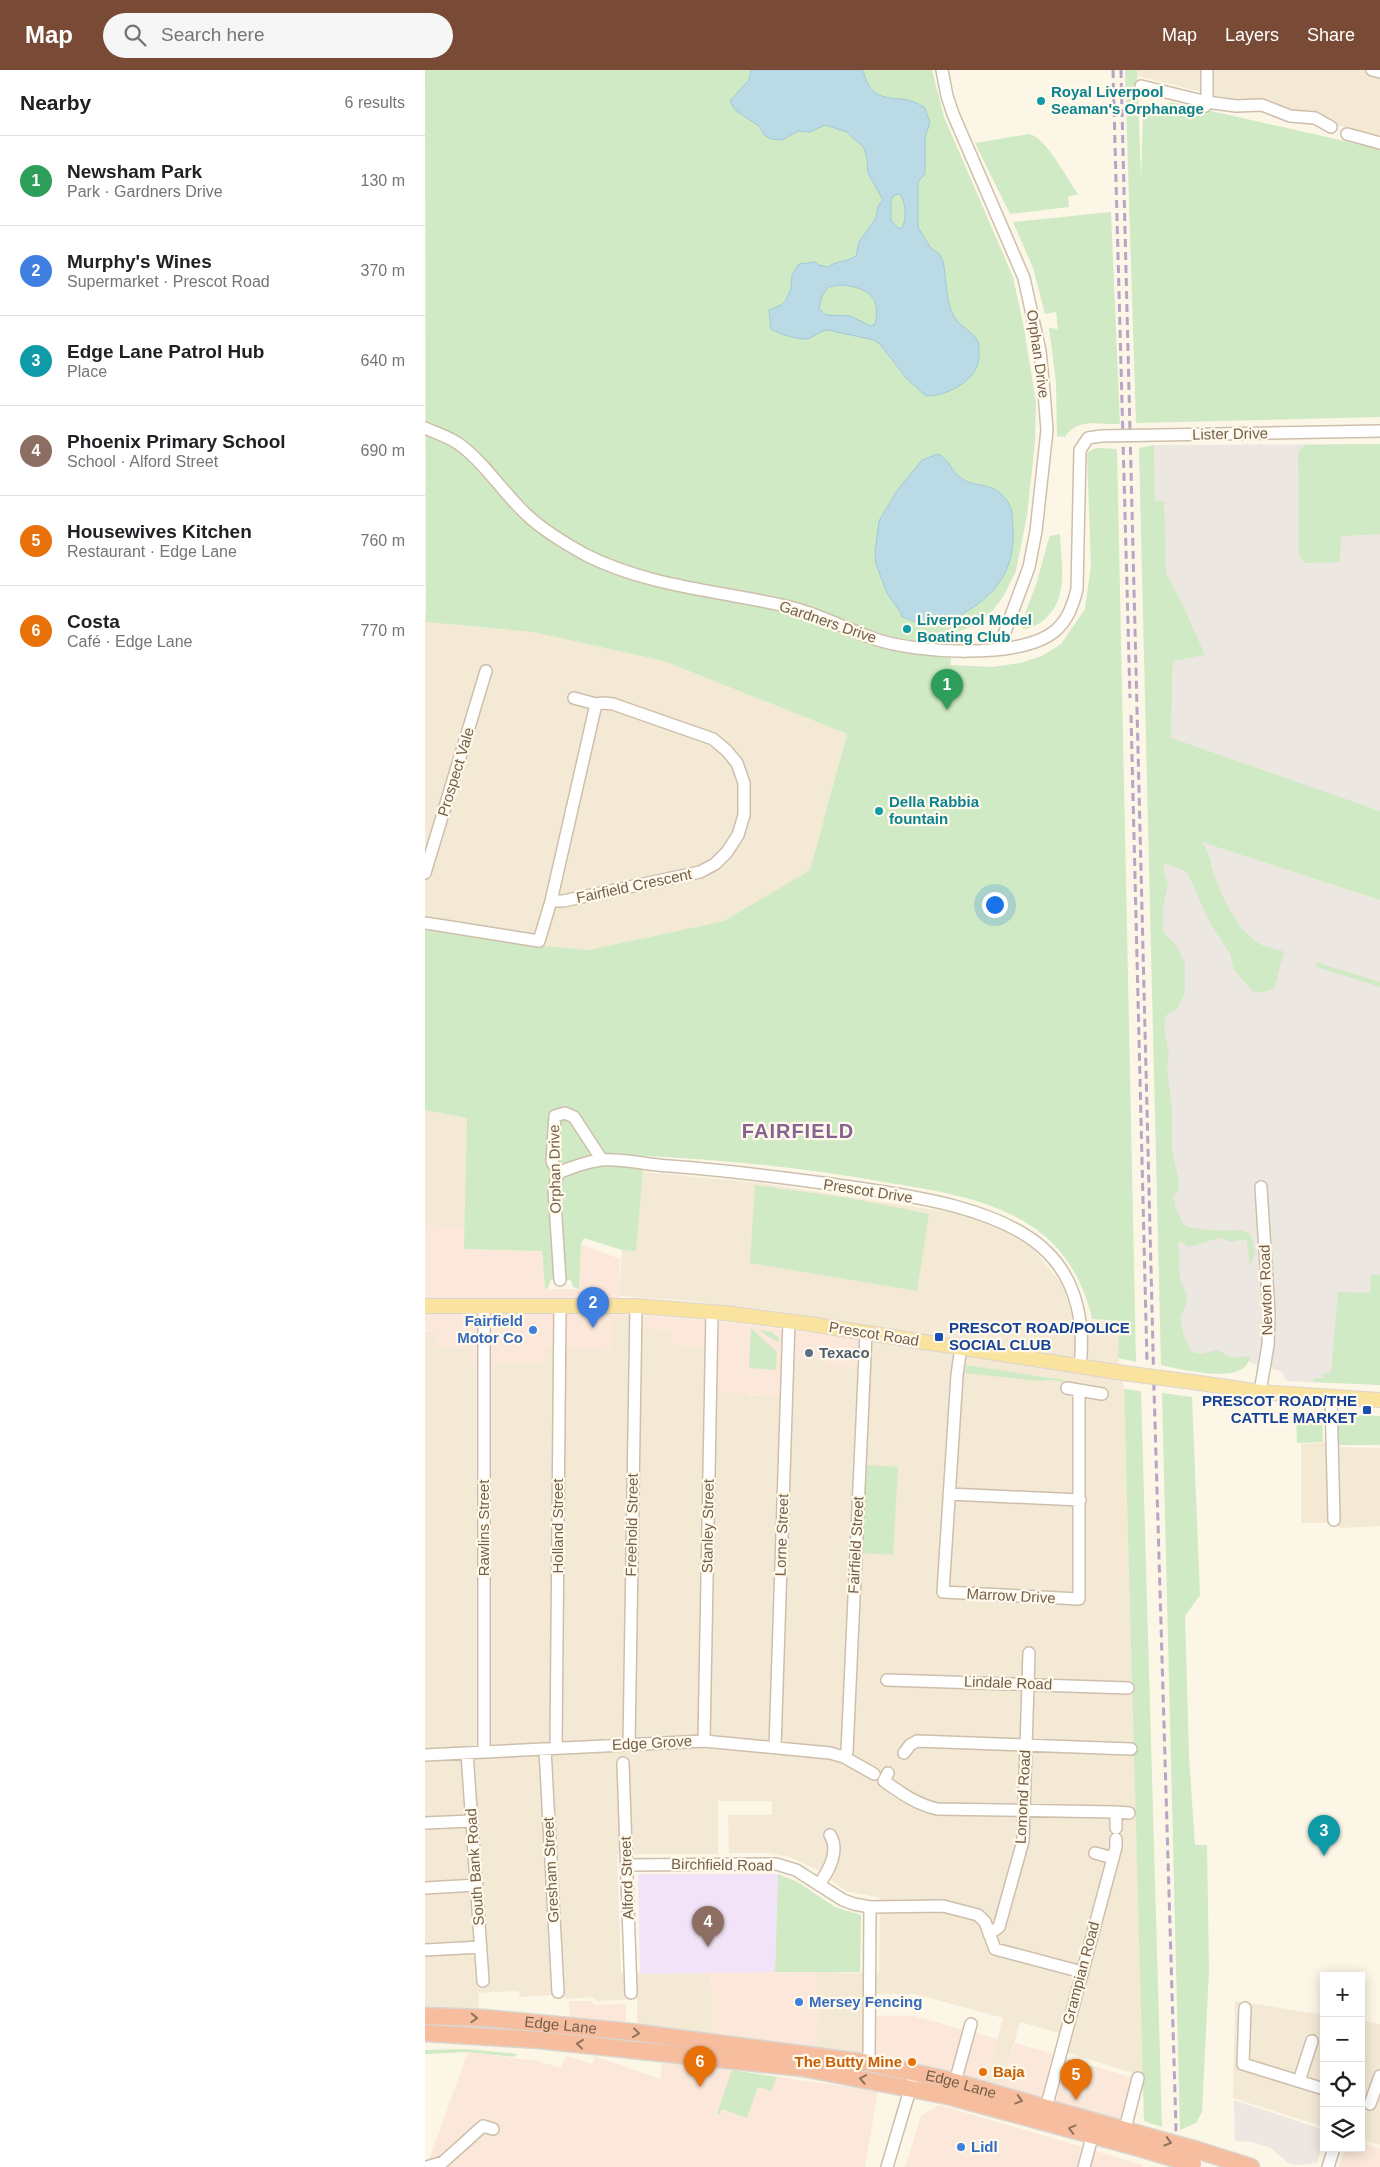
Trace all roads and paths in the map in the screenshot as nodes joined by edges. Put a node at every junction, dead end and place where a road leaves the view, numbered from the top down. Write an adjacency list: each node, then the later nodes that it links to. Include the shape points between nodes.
1 (942, 70): 13 (street, Orphan Drive, via 953,114 1024,278 1040,351 1045,392 1047,430 1036,531 1029,567)
2 (1207, 70): 6 (street)
3 (1372, 70): 4 (street)
4 (1380, 72)
5 (1141, 86): 6 (street)
6 (1206, 104): 7 (street, via 1262,105 1290,116 1315,118)
7 (1331, 127)
8 (1347, 134): 9 (street)
9 (1380, 143)
10 (425, 428): 13 (street, Gardners Drive, via 457,443 473,456 542,527 609,565 657,581 796,608 875,639 904,646 957,652)
11 (1380, 431): 12 (street, Lister Drive, bridge, via 1101,436 1087,438)
12 (1083, 444): 13 (street, Gardners Drive, via 1079,465 1077,589 1073,605 1067,618 1054,632 1024,646)
13 (999, 648)
14 (486, 671): 17 (street, Prospect Vale)
15 (574, 698): 16 (street, Fairfield Crescent)
16 (596, 704): 18 (street, Fairfield Crescent); 18 (street, Fairfield Crescent, via 613,704 713,740 737,763 745,794 744,815 738,835 727,852 700,872)
17 (425, 873)
18 (551, 901): 19 (street, Fairfield Crescent, via 539,941)
19 (425, 923)
20 (602, 1160): 21 (street, Prescot Drive); 21 (street, Orphan Drive, via 574,1117 565,1114 555,1116 552,1161); 32 (street, Prescot Drive, via 726,1170 848,1187 943,1202 978,1213 1019,1232 1047,1252 1064,1272 1080,1317 1083,1343)
21 (558, 1173): 23 (street, Orphan Drive, via 554,1189)
22 (1261, 1188): 35 (street, Newton Road, via 1269,1313 1268,1345)
23 (560, 1280)
24 (560, 1305): 26 (main road, Prescot Road); 27 (main road, Prescot Road); 50 (street, Holland Street)
25 (425, 1306): 26 (main road, Prescot Road)
26 (484, 1306): 52 (street, Rawlins Street)
27 (635, 1306): 28 (main road, Prescot Road); 48 (street, Freehold Street)
28 (712, 1312): 29 (main road, Prescot Road); 46 (street, Stanley Street)
29 (789, 1322): 30 (main road, Prescot Road); 49 (street, Lorne Street)
30 (866, 1333): 31 (main road, Prescot Road); 56 (street, Fairfield Street, via 847,1752)
31 (961, 1347): 32 (main road, Prescot Road); 39 (street, Marrow Drive)
32 (1080, 1365): 35 (main road, Prescot Road, bridge)
33 (1067, 1388): 34 (street)
34 (1079, 1390): 36 (street); 40 (street, Marrow Drive)
35 (1260, 1392): 37 (main road, Prescot Road)
36 (1102, 1394)
37 (1331, 1397): 38 (main road, Prescot Road); 41 (street)
38 (1380, 1400)
39 (949, 1494): 40 (street); 40 (street, Marrow Drive, via 943,1592 1079,1599)
40 (1080, 1500)
41 (1334, 1520)
42 (1029, 1653): 44 (street, Lomond Road)
43 (887, 1680): 44 (street, Lindale Road)
44 (1026, 1684): 45 (street, Lindale Road); 47 (street, Lomond Road)
45 (1128, 1688)
46 (704, 1740): 48 (street, Edge Grove); 49 (street, Edge Grove)
47 (1026, 1744): 51 (street); 54 (street, via 917,1742); 60 (street, Lomond Road)
48 (629, 1745): 50 (street, Edge Grove)
49 (775, 1748): 56 (street, Edge Grove)
50 (551, 1749): 52 (street, Edge Grove); 78 (street, Gresham Street)
51 (1131, 1749)
52 (484, 1751): 53 (street, Edge Grove)
53 (467, 1753): 55 (street, Edge Grove); 63 (street, South Bank Road)
54 (904, 1753)
55 (425, 1755)
56 (844, 1757): 59 (street, Edge Grove)
57 (623, 1763): 68 (street, Alford Street)
58 (889, 1773): 60 (street, via 884,1781 923,1806)
59 (874, 1774)
60 (1024, 1810): 61 (street); 73 (street, Lomond Road, via 1023,1841 999,1927)
61 (1116, 1812): 62 (street); 67 (street, Grampian Road)
62 (1129, 1813)
63 (471, 1821): 64 (street); 70 (street, South Bank Road)
64 (425, 1823)
65 (830, 1835): 69 (street, via 835,1850 827,1874)
66 (1095, 1853): 67 (street)
67 (1113, 1858): 76 (street, Grampian Road)
68 (627, 1865): 69 (street, Birchfield Road, via 776,1864 796,1870); 79 (street, Alford Street)
69 (819, 1884): 72 (street, Birchfield Road, via 843,1900)
70 (477, 1885): 71 (street); 74 (street, South Bank Road)
71 (425, 1888)
72 (870, 1907): 73 (street, Birchfield Road, via 943,1906 978,1915 985,1922); 85 (street)
73 (989, 1934): 76 (street, Birchfield Road, via 995,1949)
74 (481, 1946): 75 (street); 77 (street, South Bank Road)
75 (425, 1950)
76 (1082, 1972): 94 (street, Grampian Road)
77 (483, 1981)
78 (558, 1992)
79 (631, 1993)
80 (1245, 2008): 89 (street, via 1243,2064)
81 (425, 2016): 85 (highway, Edge Lane, one-way to 85, via 484,2018 631,2032)
82 (971, 2024): 90 (street)
83 (425, 2034): 91 (highway, Edge Lane, one-way to 83, via 803,2068 730,2059 539,2040)
84 (1312, 2041): 89 (street)
85 (869, 2063): 86 (highway, Edge Lane)
86 (916, 2072): 90 (highway, Edge Lane); 91 (street)
87 (1380, 2076): 93 (street)
88 (1138, 2078): 97 (street)
89 (1299, 2081): 92 (street)
90 (955, 2082): 94 (highway, Edge Lane, one-way to 94)
91 (911, 2088): 96 (highway, Edge Lane, one-way to 91); 101 (street)
92 (1320, 2088)
93 (1371, 2104)
94 (1045, 2108): 97 (highway, Edge Lane)
95 (493, 2129): 100 (street, via 483,2126 443,2162)
96 (1093, 2134): 97 (highway, Edge Lane); 102 (street)
97 (1133, 2136): 99 (highway, Edge Lane, bridge)
98 (1333, 2152): 104 (street)
99 (1198, 2160): 103 (highway, Edge Lane)
100 (427, 2167)
101 (887, 2167)
102 (1084, 2167)
103 (1251, 2167)
104 (1328, 2167)

